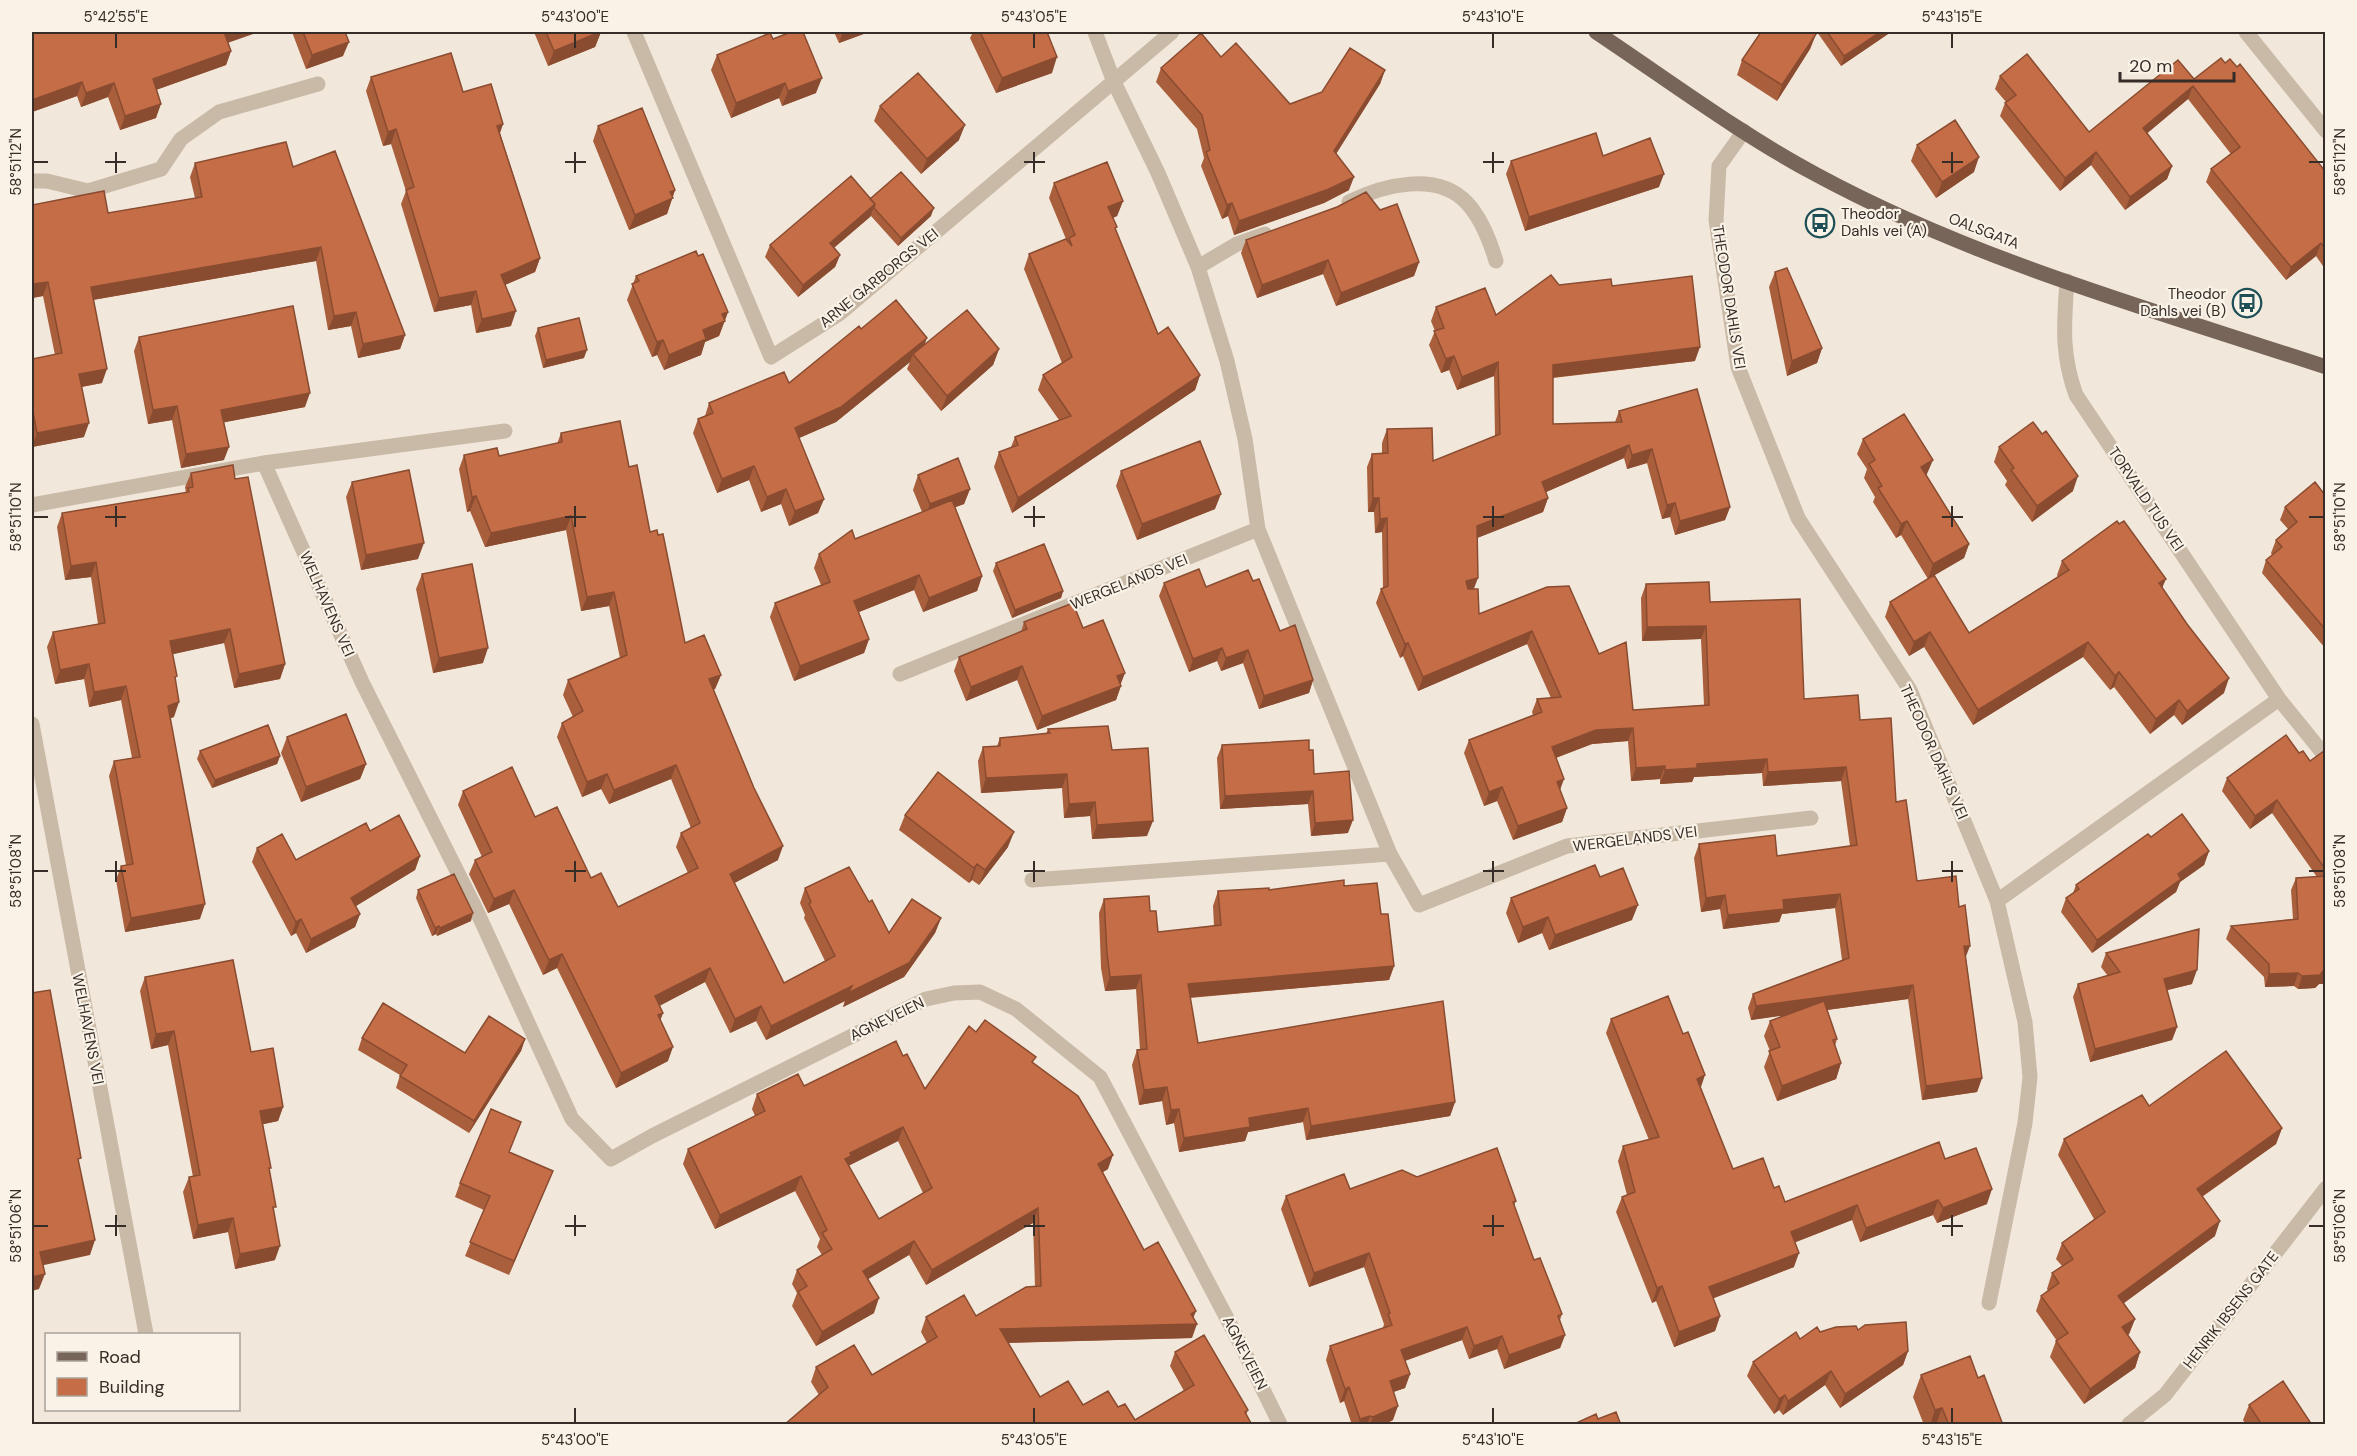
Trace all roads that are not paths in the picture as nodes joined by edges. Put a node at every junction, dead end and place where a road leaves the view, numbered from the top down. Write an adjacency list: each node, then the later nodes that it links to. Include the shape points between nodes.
1 (634, 32): 6 (street, ARNE GARBORGS VEI, via 771,357 839,314)
2 (1095, 32): 6 (street, WERGELANDS VEI)
3 (1172, 32): 6 (street)
4 (1596, 32): 8 (main road, OALSGATA)
5 (2246, 32): 9 (street)
6 (1114, 82): 14 (street, WERGELANDS VEI)
7 (318, 84): 10 (street, via 219,112 182,139 161,169 88,191)
8 (1744, 131): 15 (main road, OALSGATA, via 1816,175 1884,208 1965,244); 28 (street, THEODOR DAHLS VEI, via 1719,166 1716,220 1738,367 1798,518 1910,690)
9 (2325, 131)
10 (32, 181)
11 (1339, 206): 13 (street, via 1392,186 1423,184 1448,189 1474,212)
12 (1279, 229): 14 (street, via 1237,244)
13 (1496, 261)
14 (1198, 267): 20 (street, WERGELANDS VEI, via 1227,361 1245,440)
15 (2067, 281): 16 (main road, OALSGATA); 22 (street, TORVALD TUS VEI, via 2063,337 2076,395)
16 (2325, 367)
17 (505, 431): 18 (street)
18 (264, 463): 19 (street); 29 (street, WELHAVENS VEI, via 362,682)
19 (32, 506)
20 (1258, 529): 21 (street, WERGELANDS VEI); 26 (street, WERGELANDS VEI)
21 (900, 674)
22 (2279, 699): 24 (street, TORVALD TUS VEI); 28 (street)
23 (32, 724): 32 (street, WELHAVENS VEI)
24 (2325, 758)
25 (1811, 818): 26 (street, WERGELANDS VEI, via 1568,846 1419,904)
26 (1390, 854): 27 (street)
27 (1032, 880)
28 (1997, 901): 31 (street, THEODOR DAHLS VEI, via 2025,1022 2030,1077 2025,1123)
29 (474, 904): 33 (street, AGNEVEIEN, via 572,1119 611,1159 926,999 980,992 1016,1009 1100,1077)
30 (2325, 1188): 34 (street, HENRIK IBSENS GATE, via 2165,1395)
31 (1989, 1303)
32 (146, 1333)
33 (1280, 1425)
34 (2129, 1425)

